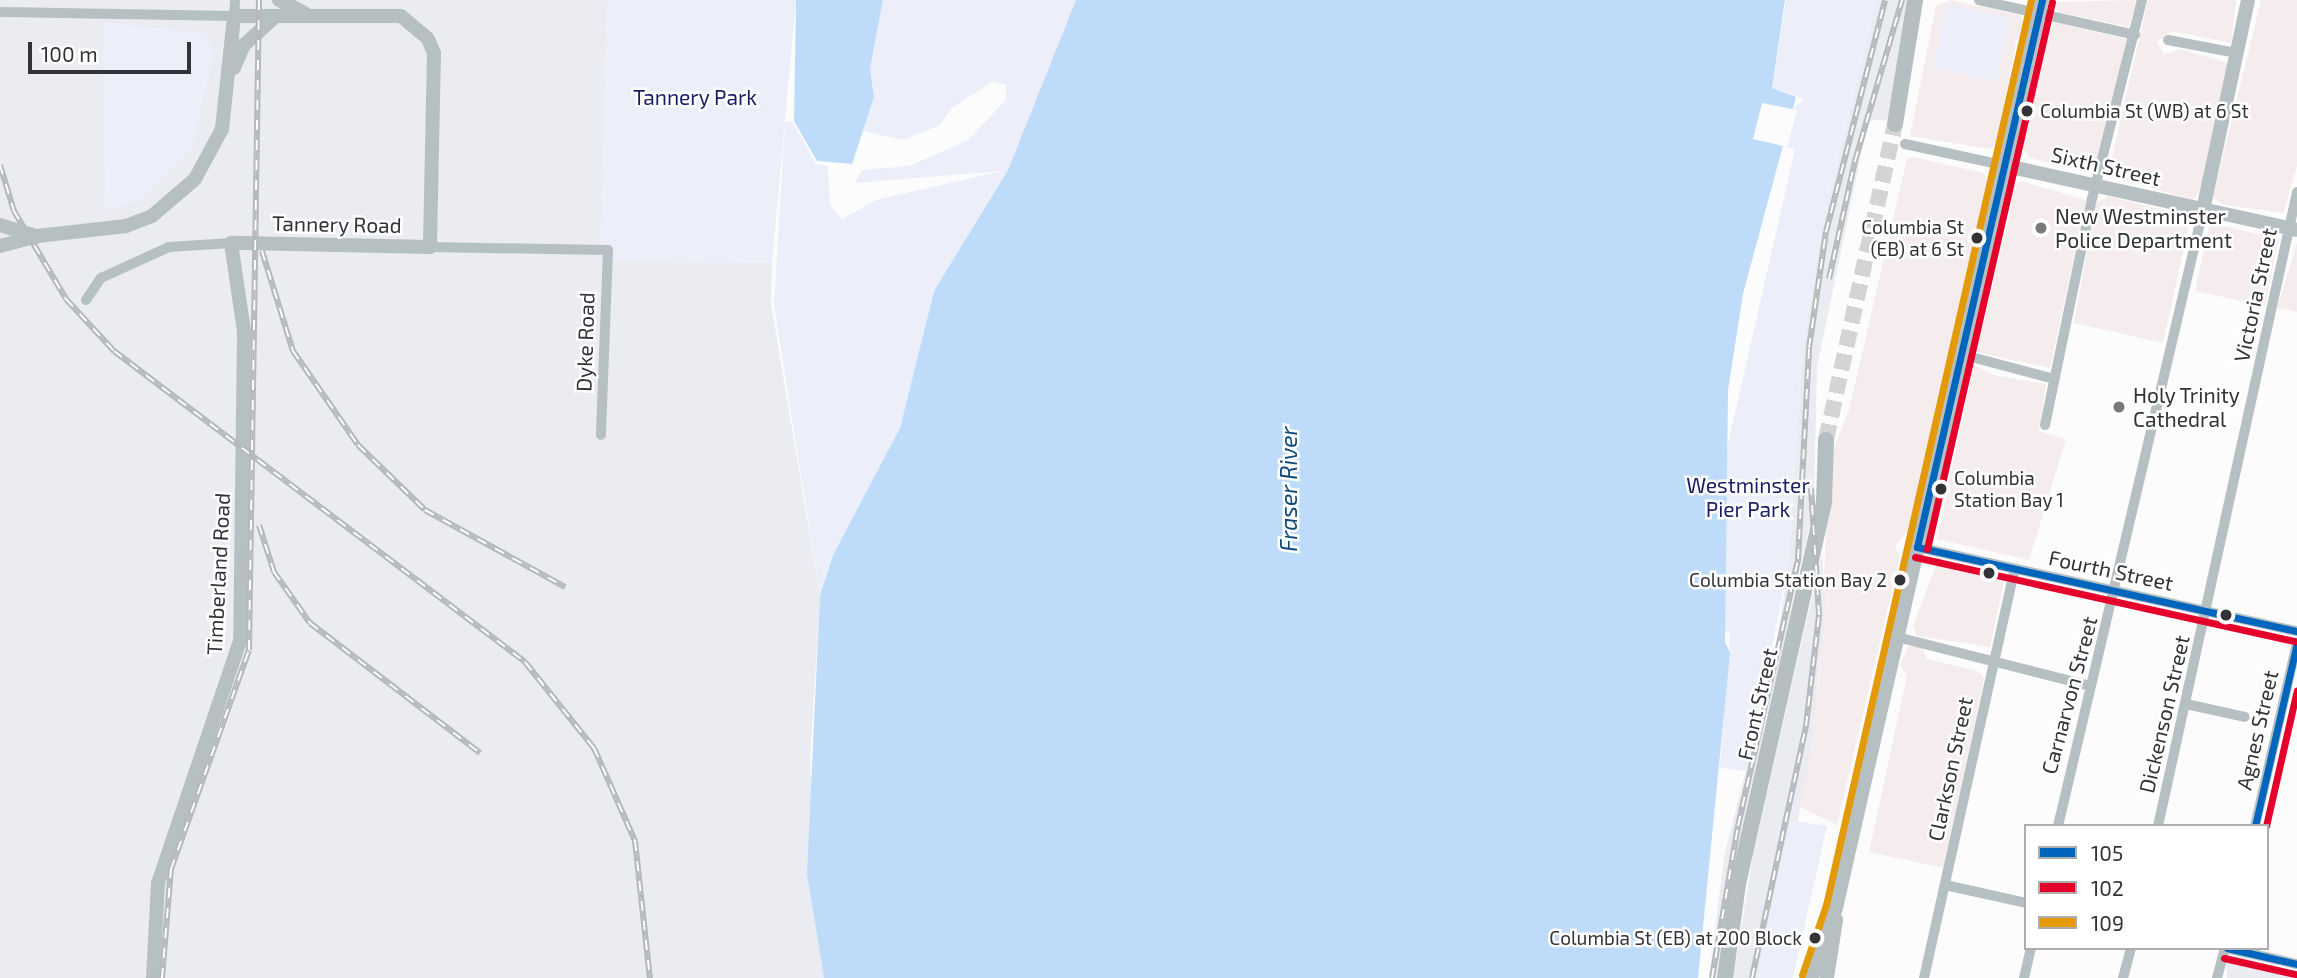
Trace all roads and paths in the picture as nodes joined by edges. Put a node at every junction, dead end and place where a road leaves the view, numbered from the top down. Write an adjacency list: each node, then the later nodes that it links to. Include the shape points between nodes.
1 (235, 0): 10 (street)
2 (279, 0): 9 (street)
3 (1915, 0): 16 (main road)
4 (1979, 0): 7 (street)
5 (2143, 0): 12 (street)
6 (2248, 0): 14 (street, Carnarvon Street)
7 (2041, 6): 12 (street); 18 (street)
8 (2, 12): 10 (street)
9 (308, 15): 11 (street); 27 (street, via 401,16 422,31 434,53)
10 (233, 16): 11 (street); 15 (street)
11 (276, 16): 15 (street, via 244,45)
12 (2135, 34): 19 (street)
13 (2168, 40): 14 (street)
14 (2236, 53): 21 (street, Carnarvon Street)
15 (231, 73): 24 (street, via 222,129 195,179 152,216 76,234)
16 (1895, 124)
17 (1905, 144): 18 (street, Sixth Street)
18 (2002, 165): 19 (street, Sixth Street); 30 (street)
19 (2098, 186): 21 (street, Sixth Street); 31 (street)
20 (2297, 192): 23 (street, Victoria Street)
21 (2203, 210): 23 (street, Sixth Street); 37 (street, Carnarvon Street)
22 (0, 225): 24 (street, bridge)
23 (2293, 229): 38 (street, Victoria Street)
24 (37, 236): 26 (street, bridge)
25 (232, 243): 27 (street, Tannery Road); 29 (street, Tannery Road, via 169,247 101,278); 57 (street, Timberland Road, via 244,331 240,641 158,883)
26 (0, 246)
27 (430, 247): 28 (street, Tannery Road)
28 (608, 250): 33 (street, Dyke Road)
29 (86, 300)
30 (1960, 354): 31 (street); 35 (street)
31 (2054, 379): 32 (street)
32 (2045, 425)
33 (601, 435)
34 (1826, 440): 58 (main road, Front Street, via 1824,501 1738,884)
35 (1917, 547): 36 (street, Fourth Street); 40 (street)
36 (2015, 569): 37 (street, Fourth Street); 42 (street, Clarkson Street)
37 (2118, 592): 38 (street, Fourth Street); 43 (street, Carnarvon Street)
38 (2206, 610): 39 (street, Fourth Street); 44 (street, Dickenson Street)
39 (2297, 631)
40 (1897, 637): 42 (street); 51 (street)
41 (2297, 643): 48 (street, Agnes Street)
42 (1992, 663): 43 (street); 49 (street, Clarkson Street)
43 (2090, 686): 46 (street, Carnarvon Street)
44 (2186, 704): 45 (street); 47 (street, Dickenson Street)
45 (2245, 717)
46 (2058, 824)
47 (2158, 824)
48 (2255, 824)
49 (1945, 885): 50 (street); 61 (street, Clarkson Street)
50 (2024, 903)
51 (1836, 908): 59 (street); 60 (street)
52 (2031, 950): 62 (street)
53 (2130, 950): 63 (street)
54 (2224, 950): 64 (street)
55 (2234, 950): 56 (street)
56 (2297, 964)
57 (153, 978)
58 (1725, 978)
59 (1812, 978)
60 (1827, 978)
61 (1924, 978)
62 (2024, 978)
63 (2123, 978)
64 (2217, 978)

